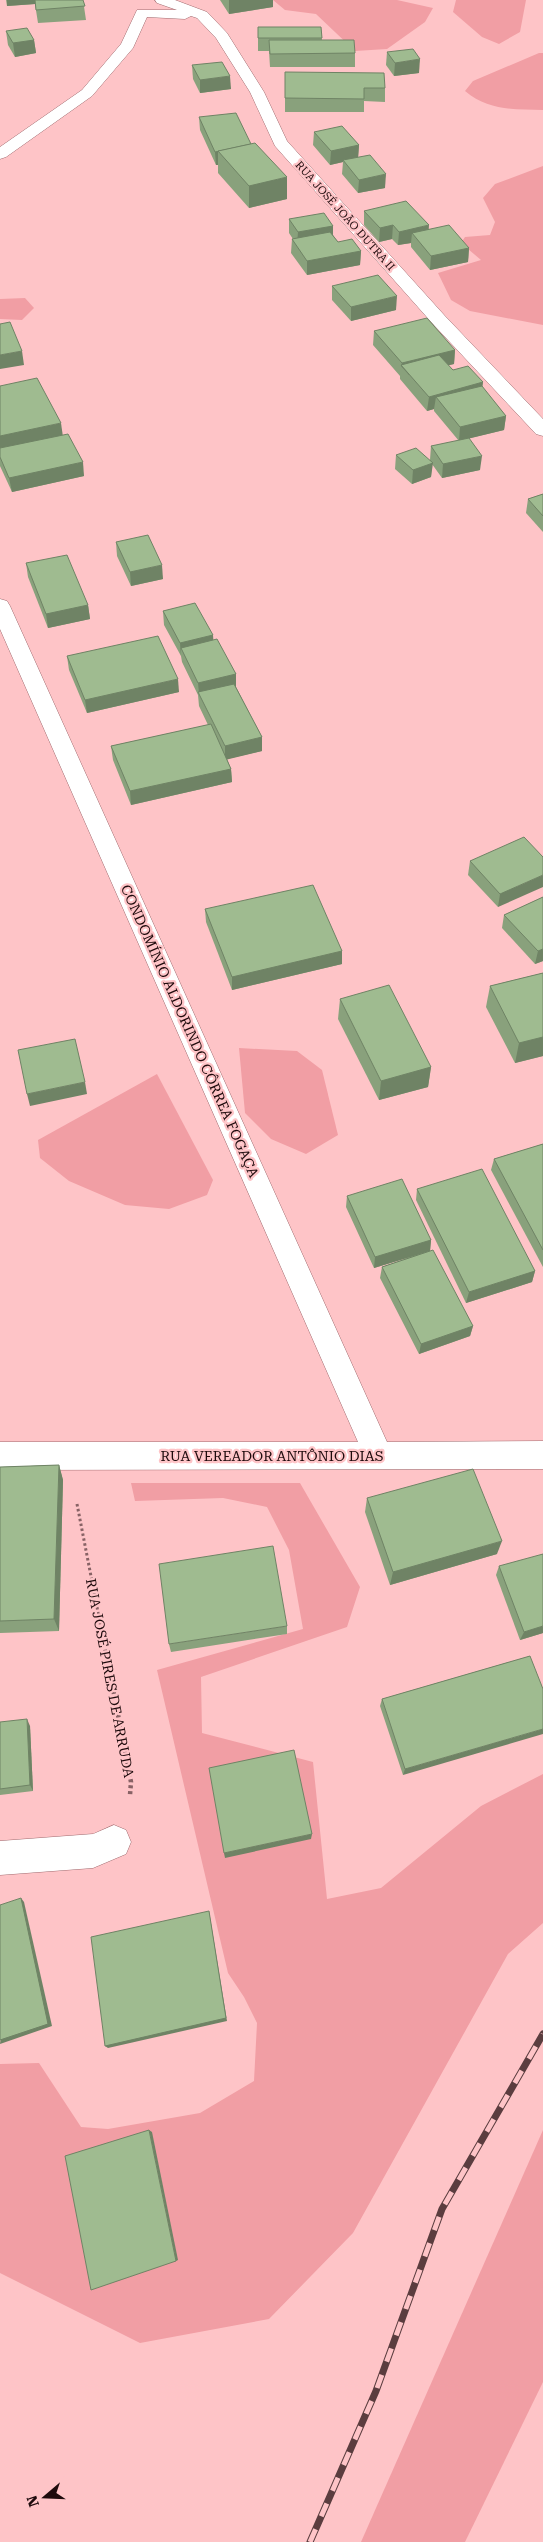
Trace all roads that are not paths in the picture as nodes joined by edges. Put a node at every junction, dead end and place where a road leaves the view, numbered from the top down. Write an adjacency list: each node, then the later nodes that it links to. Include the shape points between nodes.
1 (162, 0): 2 (street, RUA JOSÉ JOÃO DUTRA II)
2 (202, 15): 3 (street, via 142,13 128,45 87,93); 4 (street, RUA JOSÉ JOÃO DUTRA II, via 222,36 257,92 280,143)
3 (0, 154)
4 (543, 430)
5 (0, 606): 8 (street, CONDOMÍNIO ALDORINDO CÔRREA FOGAÇA)
6 (543, 1455): 8 (street, RUA VEREADOR ANTÔNIO DIAS)
7 (0, 1456): 8 (street, RUA VEREADOR ANTÔNIO DIAS)
8 (379, 1457)
9 (114, 1842): 10 (street, via 94,1851)
10 (0, 1858)

